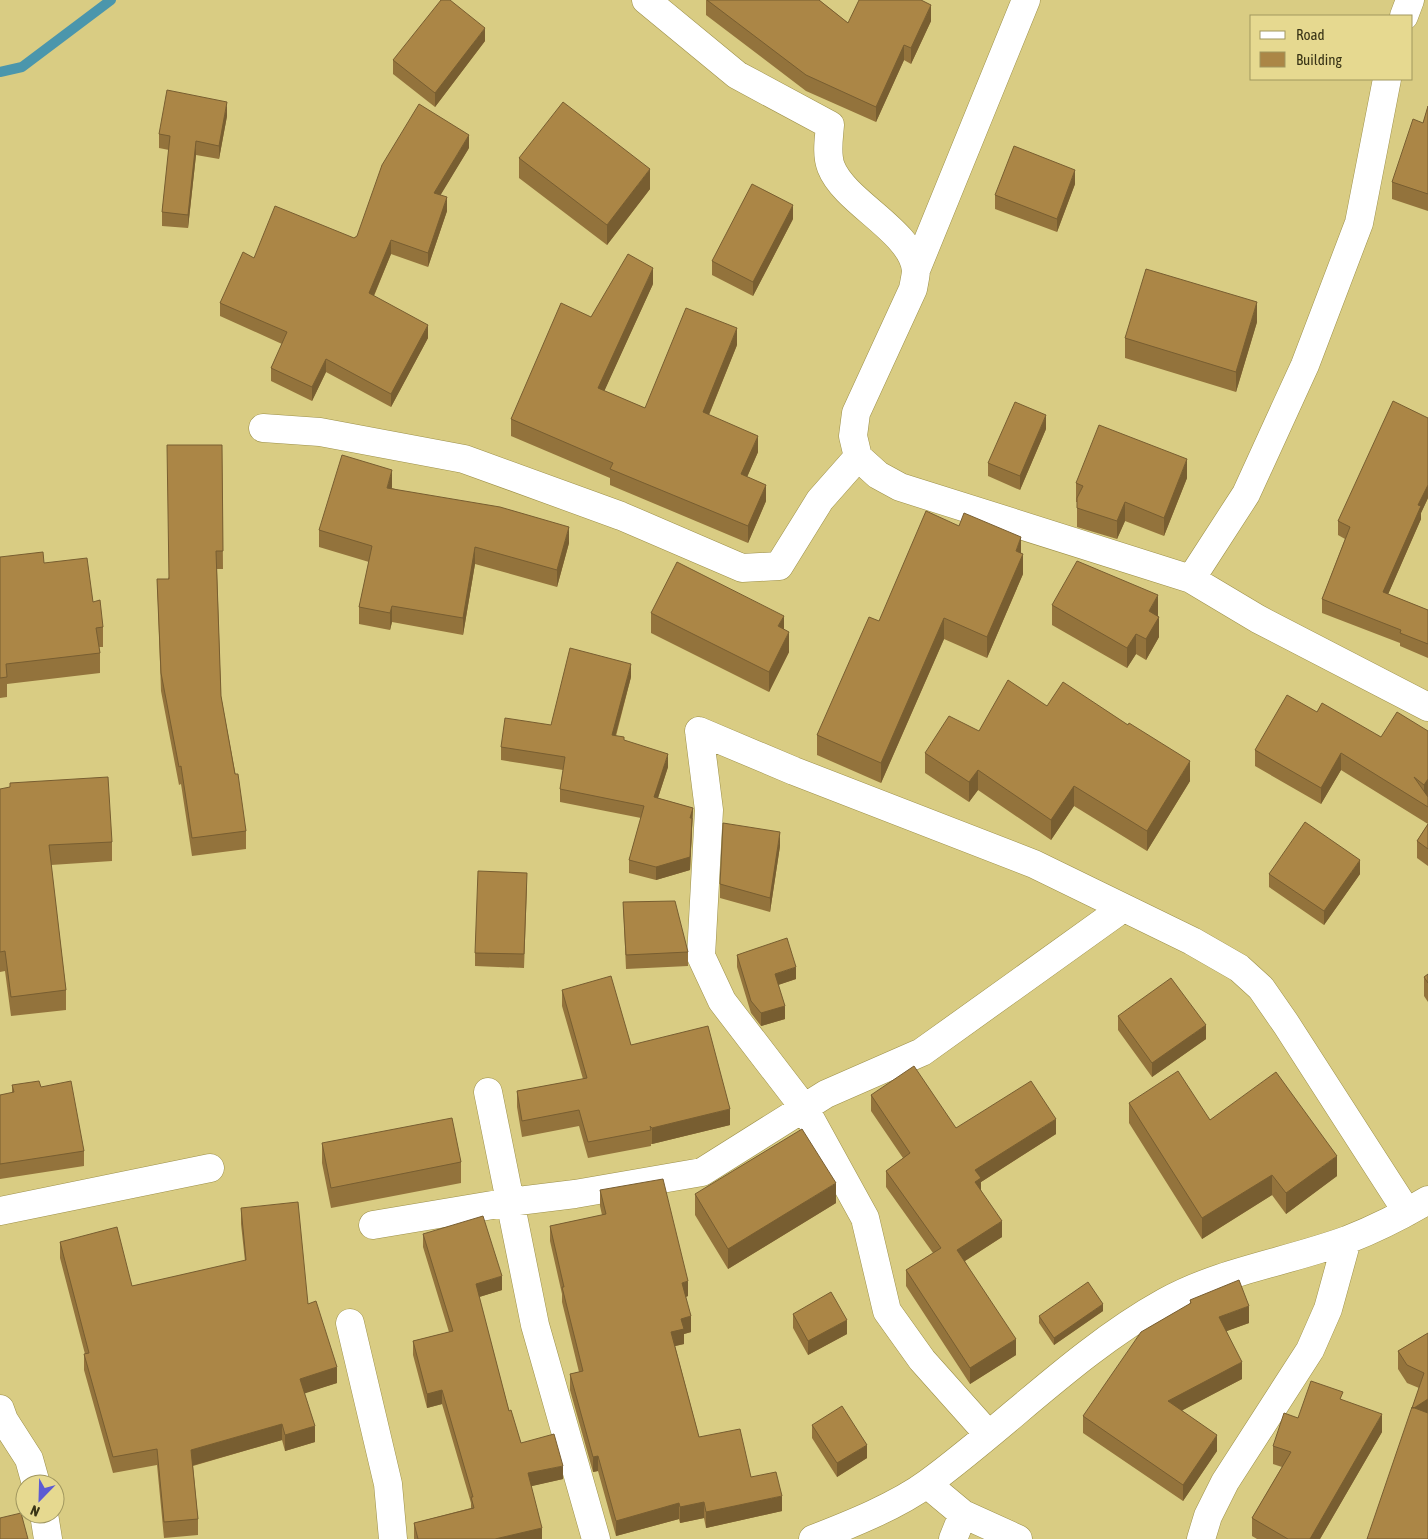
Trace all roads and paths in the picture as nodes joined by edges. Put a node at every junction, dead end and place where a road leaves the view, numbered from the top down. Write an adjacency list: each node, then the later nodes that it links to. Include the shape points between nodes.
1 (646, 0): 6 (street, via 737,75 830,125 831,166 842,185 908,249)
2 (1026, 0): 6 (street)
3 (1410, 0): 4 (street)
4 (1404, 15)
5 (1387, 80): 9 (street, via 1358,224 1304,365 1246,494)
6 (916, 270): 8 (street, via 912,289 856,413 852,436)
7 (263, 428): 8 (street, via 320,432 464,459 621,516 742,568 779,566 820,500)
8 (858, 457): 9 (street, via 878,475 900,487)
9 (1191, 579): 10 (street, via 1258,619)
10 (1428, 707)
11 (1124, 908): 13 (street, via 922,1052 826,1094); 13 (street, via 1034,864 699,731 709,810 701,956 722,1001); 16 (street, via 1239,968 1260,988)
12 (488, 1092): 15 (street)
13 (805, 1109): 15 (street, via 702,1172); 22 (street, via 865,1218 887,1311 922,1360)
14 (210, 1168): 17 (street)
15 (510, 1202): 18 (street); 29 (street, via 535,1325)
16 (1418, 1206): 19 (street)
17 (0, 1211)
18 (374, 1225)
19 (1347, 1240): 22 (street, via 1204,1283 1166,1301 1128,1324); 33 (street, via 1328,1309 1310,1350 1225,1482)
20 (350, 1323): 28 (street, via 388,1484)
21 (0, 1409): 23 (street, via 29,1458)
22 (988, 1434): 24 (street)
23 (33, 1474)
24 (927, 1484): 25 (street); 30 (street, via 859,1520)
25 (963, 1514): 31 (street); 32 (street)
26 (46, 1524): 27 (street)
27 (48, 1539)
28 (394, 1539)
29 (596, 1539)
30 (813, 1539)
31 (953, 1539)
32 (1018, 1539)
33 (1200, 1539)

